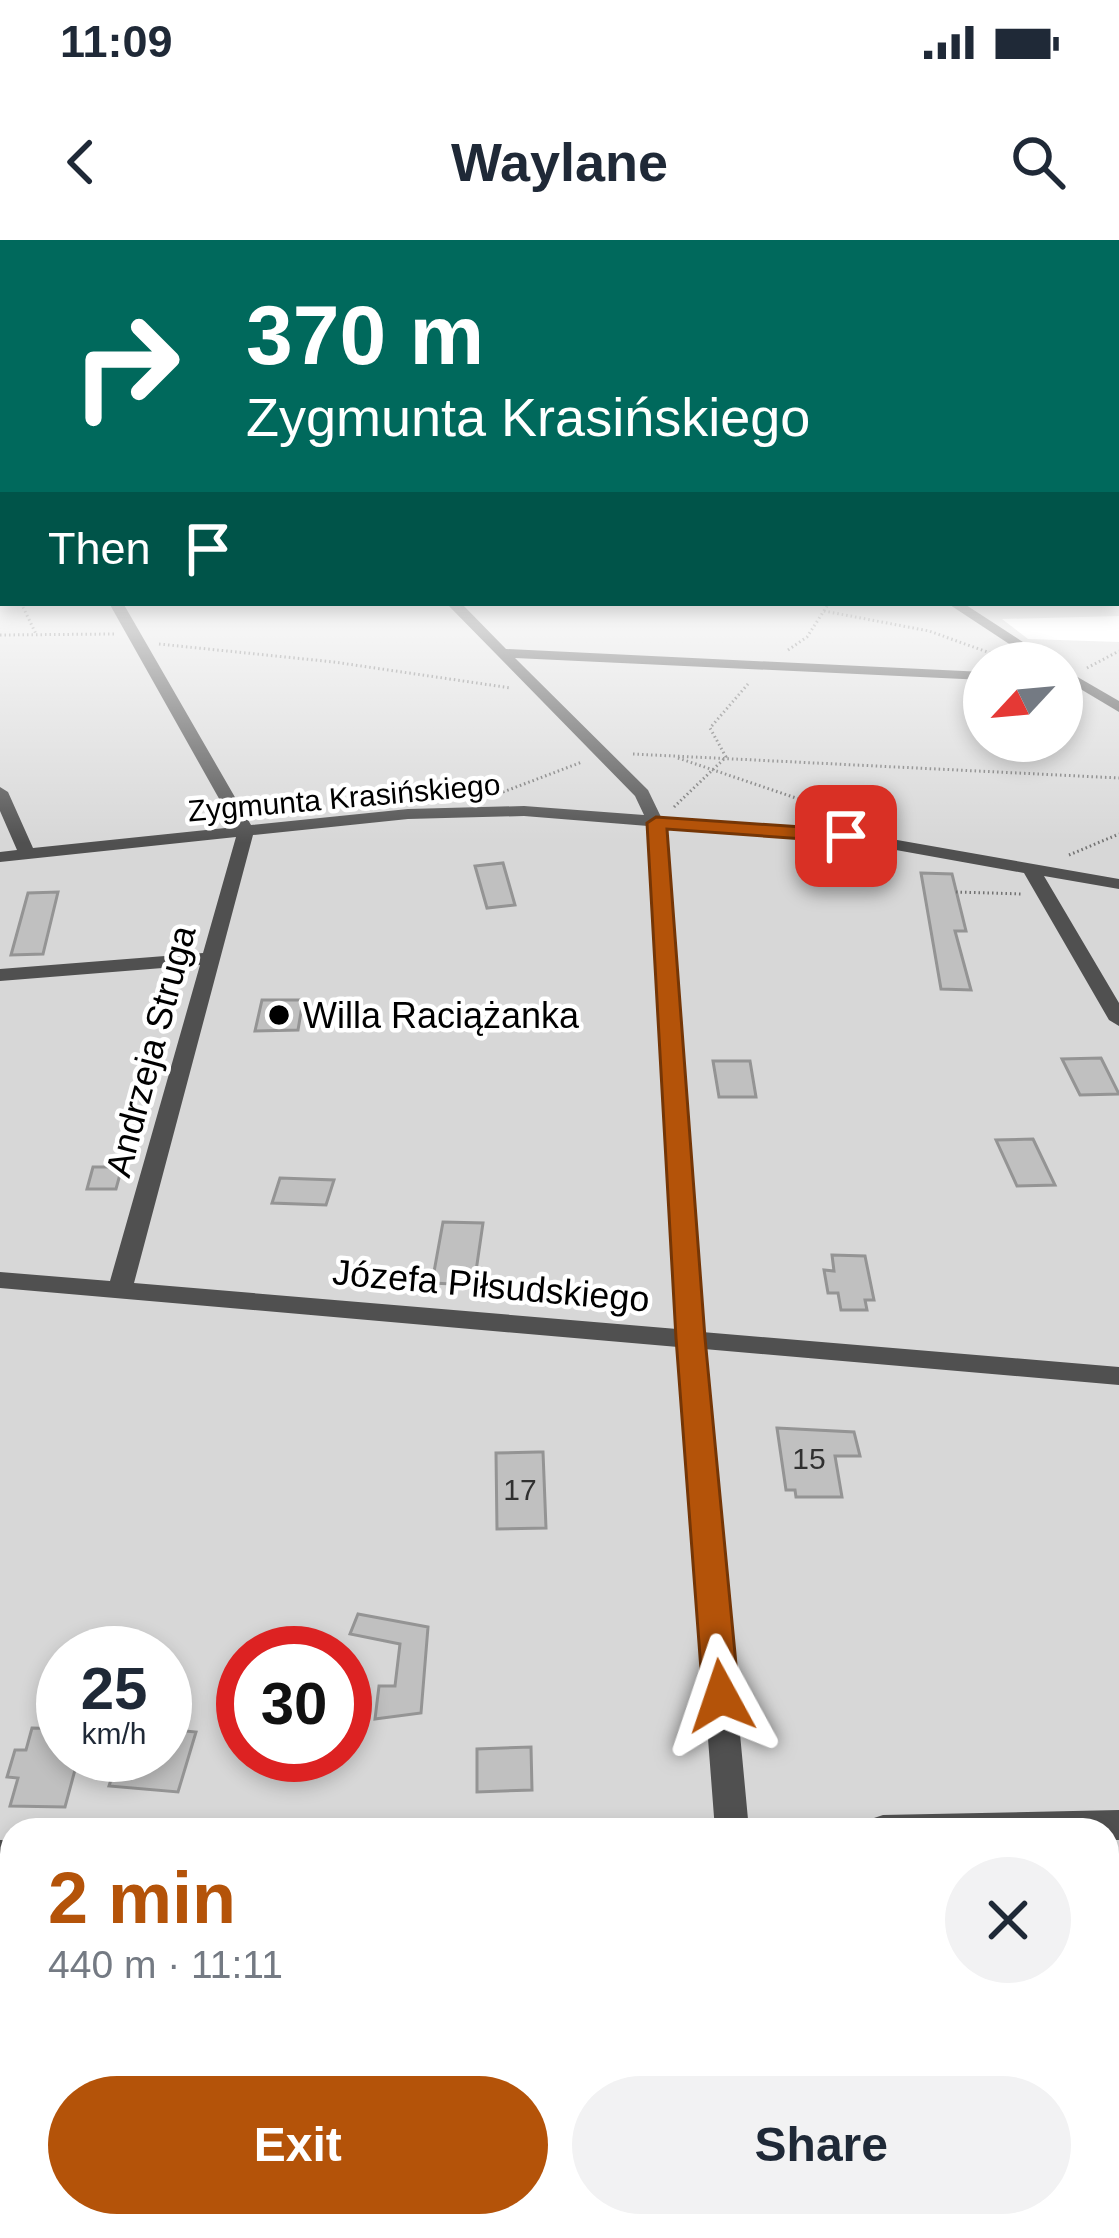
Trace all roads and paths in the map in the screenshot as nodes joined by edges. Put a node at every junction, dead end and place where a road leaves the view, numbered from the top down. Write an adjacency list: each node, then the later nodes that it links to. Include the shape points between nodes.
1 (146, 657): 20 (street)
2 (288, 657): 9 (path)
3 (507, 657): 9 (street)
4 (595, 657): 6 (street)
5 (775, 657): 6 (path)
6 (763, 665): 7 (street); 13 (path, via 710,728)
7 (963, 675)
8 (1083, 687): 10 (street)
9 (540, 691): 11 (street)
10 (1119, 707)
11 (602, 753): 12 (path); 17 (path); 19 (street, via 642,794)
12 (673, 756): 13 (path); 14 (path)
13 (724, 759): 14 (path); 15 (path)
14 (712, 770): 18 (path); 19 (path)
15 (1119, 778)
16 (0, 793): 22 (street)
17 (452, 811): 19 (street, Zygmunta Krasińskiego); 20 (street, Zygmunta Krasińskiego)
18 (856, 818)
19 (656, 823): 24 (street, Zygmunta Krasińskiego, via 846,836); 33 (street)
20 (245, 831): 22 (street, Zygmunta Krasińskiego); 28 (street, Andrzeja Struga)
21 (1119, 835): 24 (path)
22 (27, 854): 23 (street, Zygmunta Krasińskiego)
23 (0, 856)
24 (1031, 870): 25 (street, Zygmunta Krasińskiego); 27 (street)
25 (1119, 884)
26 (956, 892): 27 (path)
27 (1045, 895): 30 (street)
28 (209, 958): 29 (street); 32 (street, Andrzeja Struga)
29 (0, 976)
30 (1119, 1019)
31 (0, 1280): 32 (street, Józefa Piłsudskiego)
32 (120, 1289): 33 (street, Józefa Piłsudskiego)
33 (691, 1338): 34 (street, Józefa Piłsudskiego); 35 (street)
34 (1119, 1376)
35 (731, 1818)

